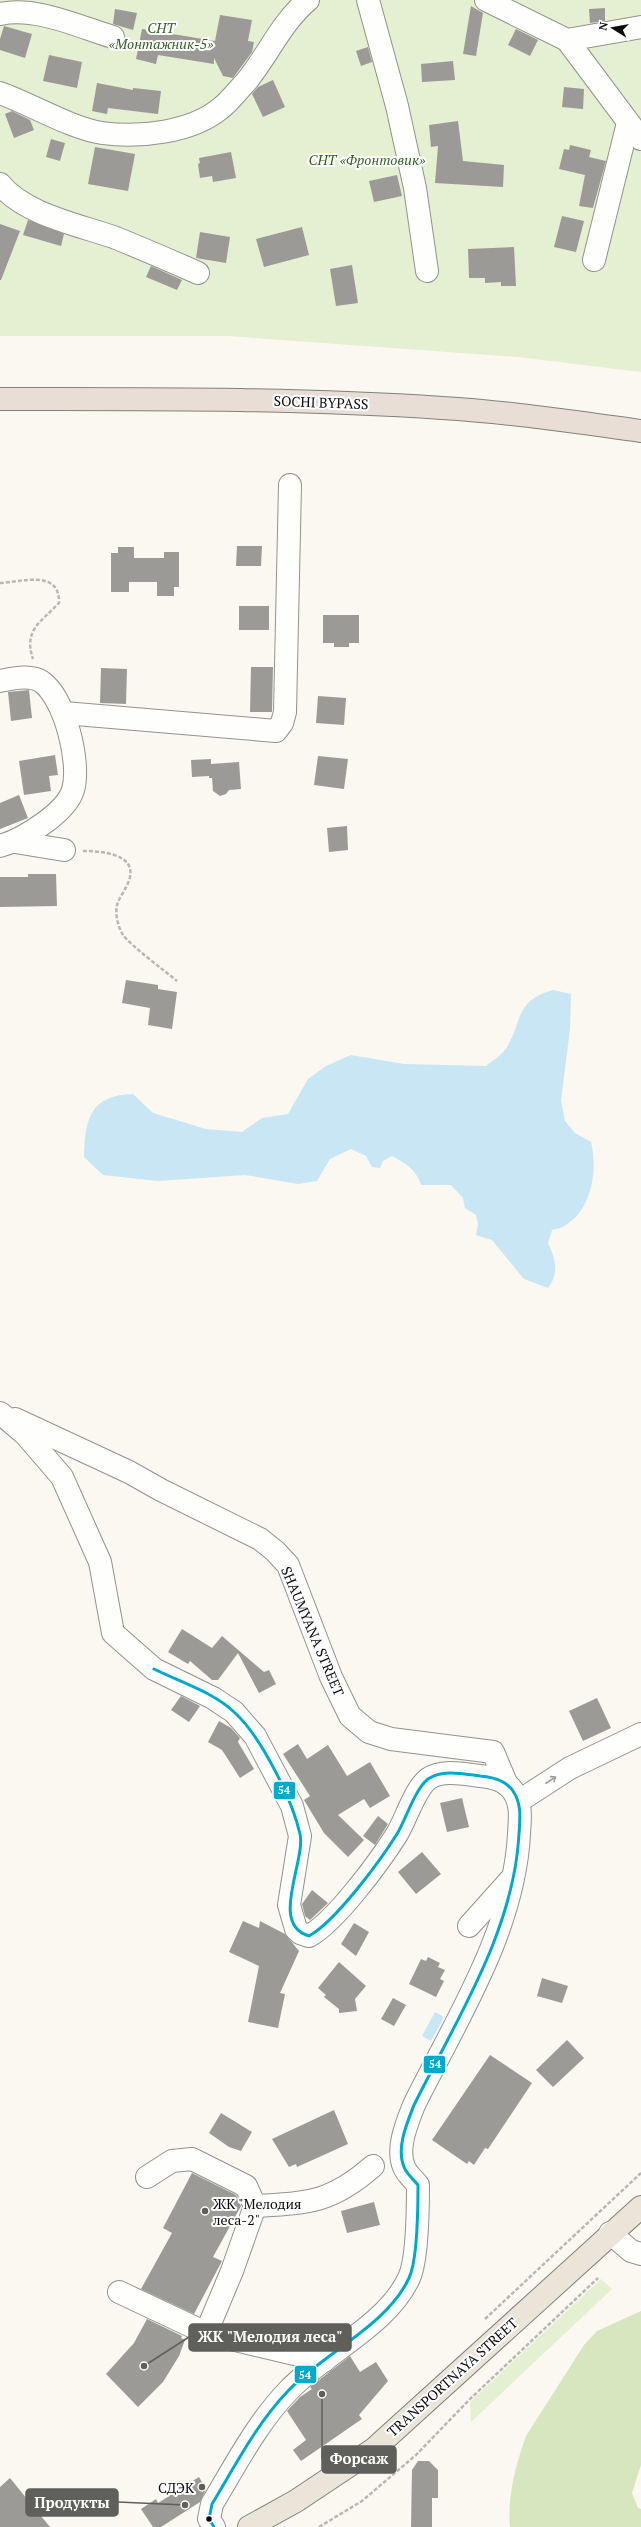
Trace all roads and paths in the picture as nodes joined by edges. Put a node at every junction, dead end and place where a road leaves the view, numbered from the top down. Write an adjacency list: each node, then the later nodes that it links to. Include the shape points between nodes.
1 (308, 0): 8 (street, via 294,12 246,81 220,108 197,123 165,131 101,133)
2 (368, 0): 12 (street, via 397,106 415,188)
3 (486, 0): 7 (street)
4 (0, 14): 6 (street, via 9,12 40,15)
5 (641, 26): 7 (street)
6 (113, 37)
7 (567, 40): 9 (street)
8 (0, 93)
9 (635, 131): 11 (street)
10 (0, 184): 13 (street, via 19,200 68,224 115,238)
11 (594, 260)
12 (427, 271)
13 (198, 273)
14 (0, 399): 15 (highway, SOCHI BYPASS, via 349,403 522,414)
15 (641, 431)
16 (290, 484): 20 (street, via 285,712 276,731)
17 (0, 583): 19 (path, via 43,580 53,583 59,592 59,603 33,629 30,639 31,651)
18 (0, 681): 19 (street, via 32,678)
19 (42, 682): 20 (street)
20 (64, 713): 21 (street, via 73,745 73,790 60,810)
21 (7, 844): 22 (street)
22 (64, 850): 23 (path, via 102,851 120,857 128,864 130,876 117,905 117,919 123,935)
23 (177, 981)
24 (0, 1412): 26 (street, SHAUMYANA STREET, via 129,1472 260,1539 288,1565 331,1677 350,1716 369,1732 391,1739 493,1752); 26 (street, via 25,1434 62,1477 100,1562 112,1633 154,1669 213,1698 234,1712 255,1736 292,1806 300,1836 289,1905 296,1929 300,1933 309,1936 320,1930 356,1889 397,1834 427,1780 437,1774 459,1773 497,1779)
25 (641, 1734): 26 (street, one-way to 25)
26 (513, 1793): 27 (street, via 518,1847)
27 (514, 1876): 28 (street); 40 (street, via 506,1907 481,1970 406,2126 402,2149 404,2167 418,2185 410,2277 397,2297 373,2322)
28 (469, 1926)
29 (373, 2166): 32 (street, via 354,2182 330,2196 304,2203)
30 (641, 2173): 38 (path)
31 (146, 2177): 32 (street, via 172,2161 192,2159 246,2186)
32 (255, 2206): 39 (street)
33 (641, 2207): 34 (main road, TRANSPORTNAYA STREET)
34 (610, 2233): 35 (street, via 631,2251); 42 (main road, TRANSPORTNAYA STREET, via 374,2449 296,2501)
35 (641, 2254)
36 (598, 2278): 43 (path, via 469,2400 416,2455 362,2501)
37 (119, 2292): 39 (street)
38 (479, 2325)
39 (206, 2333): 40 (street)
40 (324, 2361): 41 (street, via 288,2390 265,2417 212,2504 209,2519)
41 (214, 2527)
42 (249, 2527)
43 (319, 2527)

